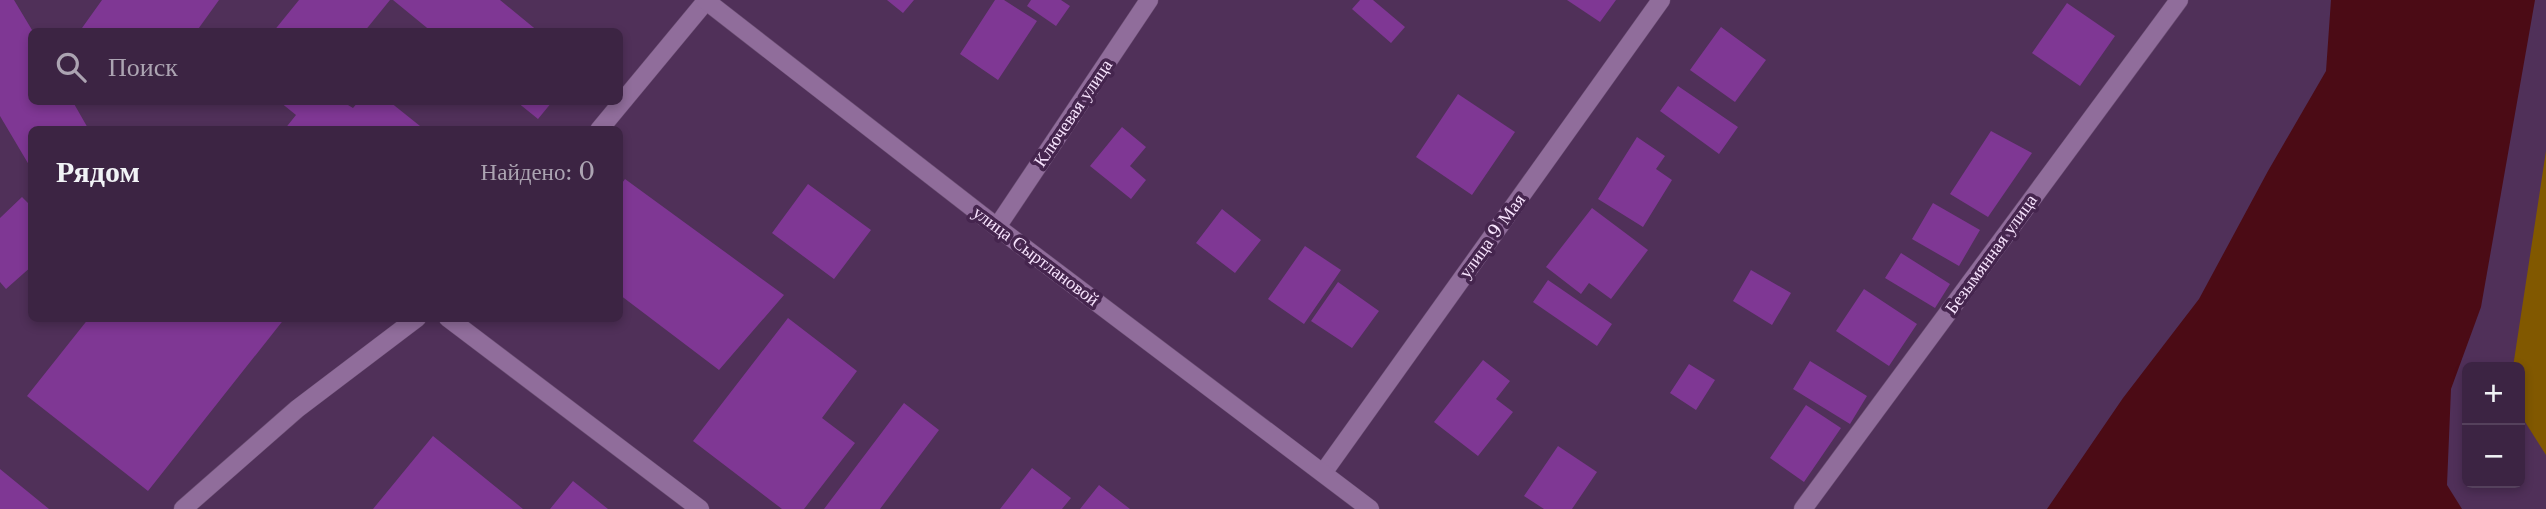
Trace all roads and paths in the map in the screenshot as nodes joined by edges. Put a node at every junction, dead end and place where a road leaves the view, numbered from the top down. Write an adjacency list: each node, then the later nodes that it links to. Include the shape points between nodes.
1 (1149, 0): 8 (street, Ключевая улица)
2 (1661, 0): 11 (street, улица 9 Мая)
3 (2179, 0): 15 (street, Безымянная улица)
4 (705, 1): 5 (street); 8 (street, улица Сыртлановой)
5 (623, 101)
6 (620, 105): 7 (street)
7 (602, 126)
8 (997, 227): 11 (street, улица Сыртлановой)
9 (412, 322): 12 (street, via 298,409)
10 (453, 322): 13 (street)
11 (1323, 472): 14 (street, улица Сыртлановой)
12 (183, 509)
13 (700, 509)
14 (1370, 509)
15 (1803, 509)

